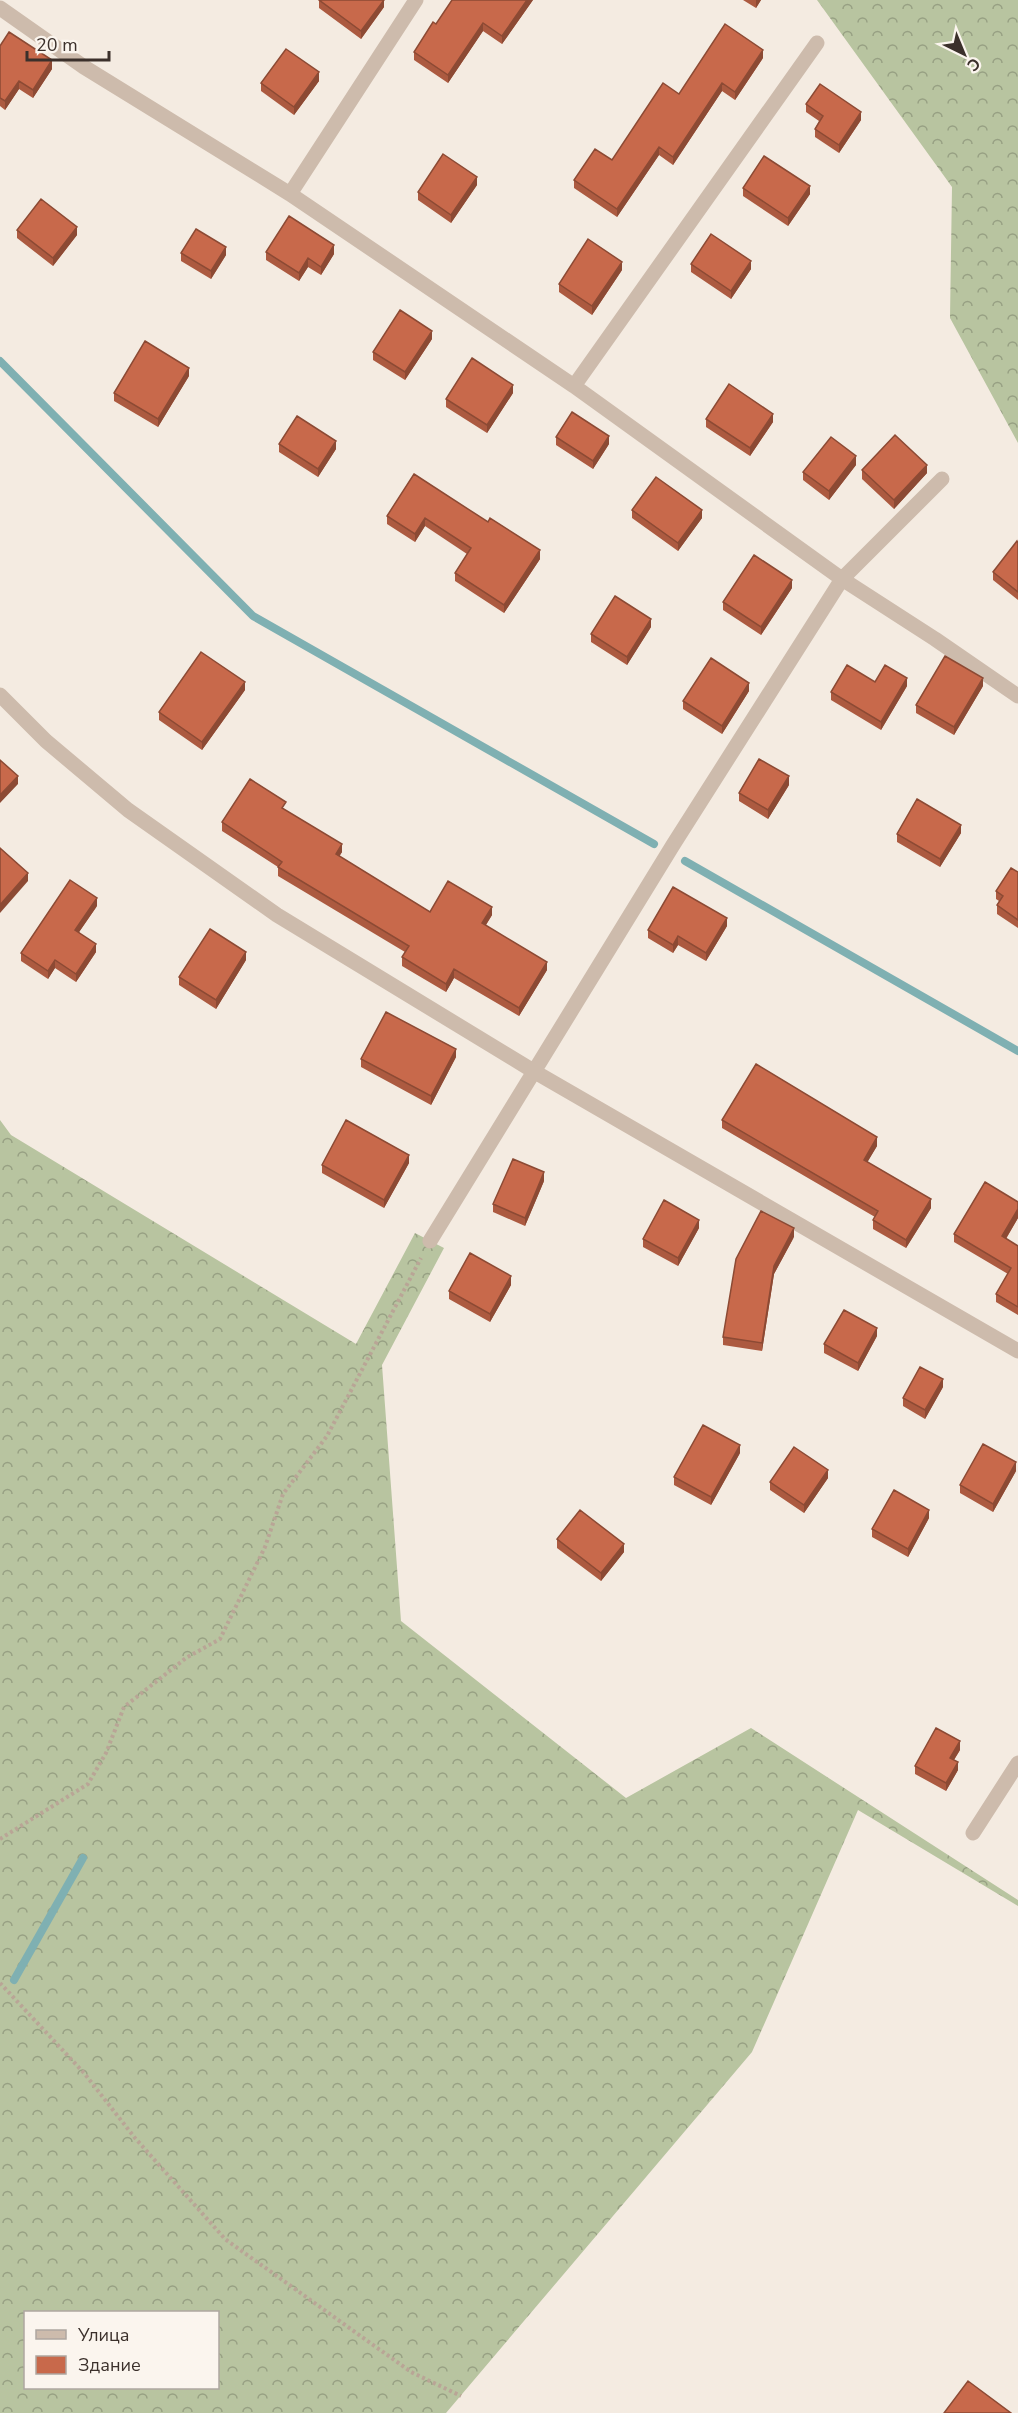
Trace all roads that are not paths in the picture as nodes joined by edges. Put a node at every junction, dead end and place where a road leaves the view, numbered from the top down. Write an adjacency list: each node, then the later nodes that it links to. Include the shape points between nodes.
1 (416, 0): 4 (street)
2 (0, 8): 4 (street, via 84,67)
3 (817, 43): 5 (street)
4 (290, 194): 5 (street)
5 (574, 386): 7 (street)
6 (942, 479): 7 (street)
7 (842, 579): 9 (street); 10 (street)
8 (0, 696): 10 (street, via 46,741 128,810 277,915)
9 (1018, 696)
10 (535, 1072): 11 (street); 12 (street)
11 (430, 1241)
12 (1018, 1351)
13 (1018, 1763): 14 (street)
14 (973, 1833)

